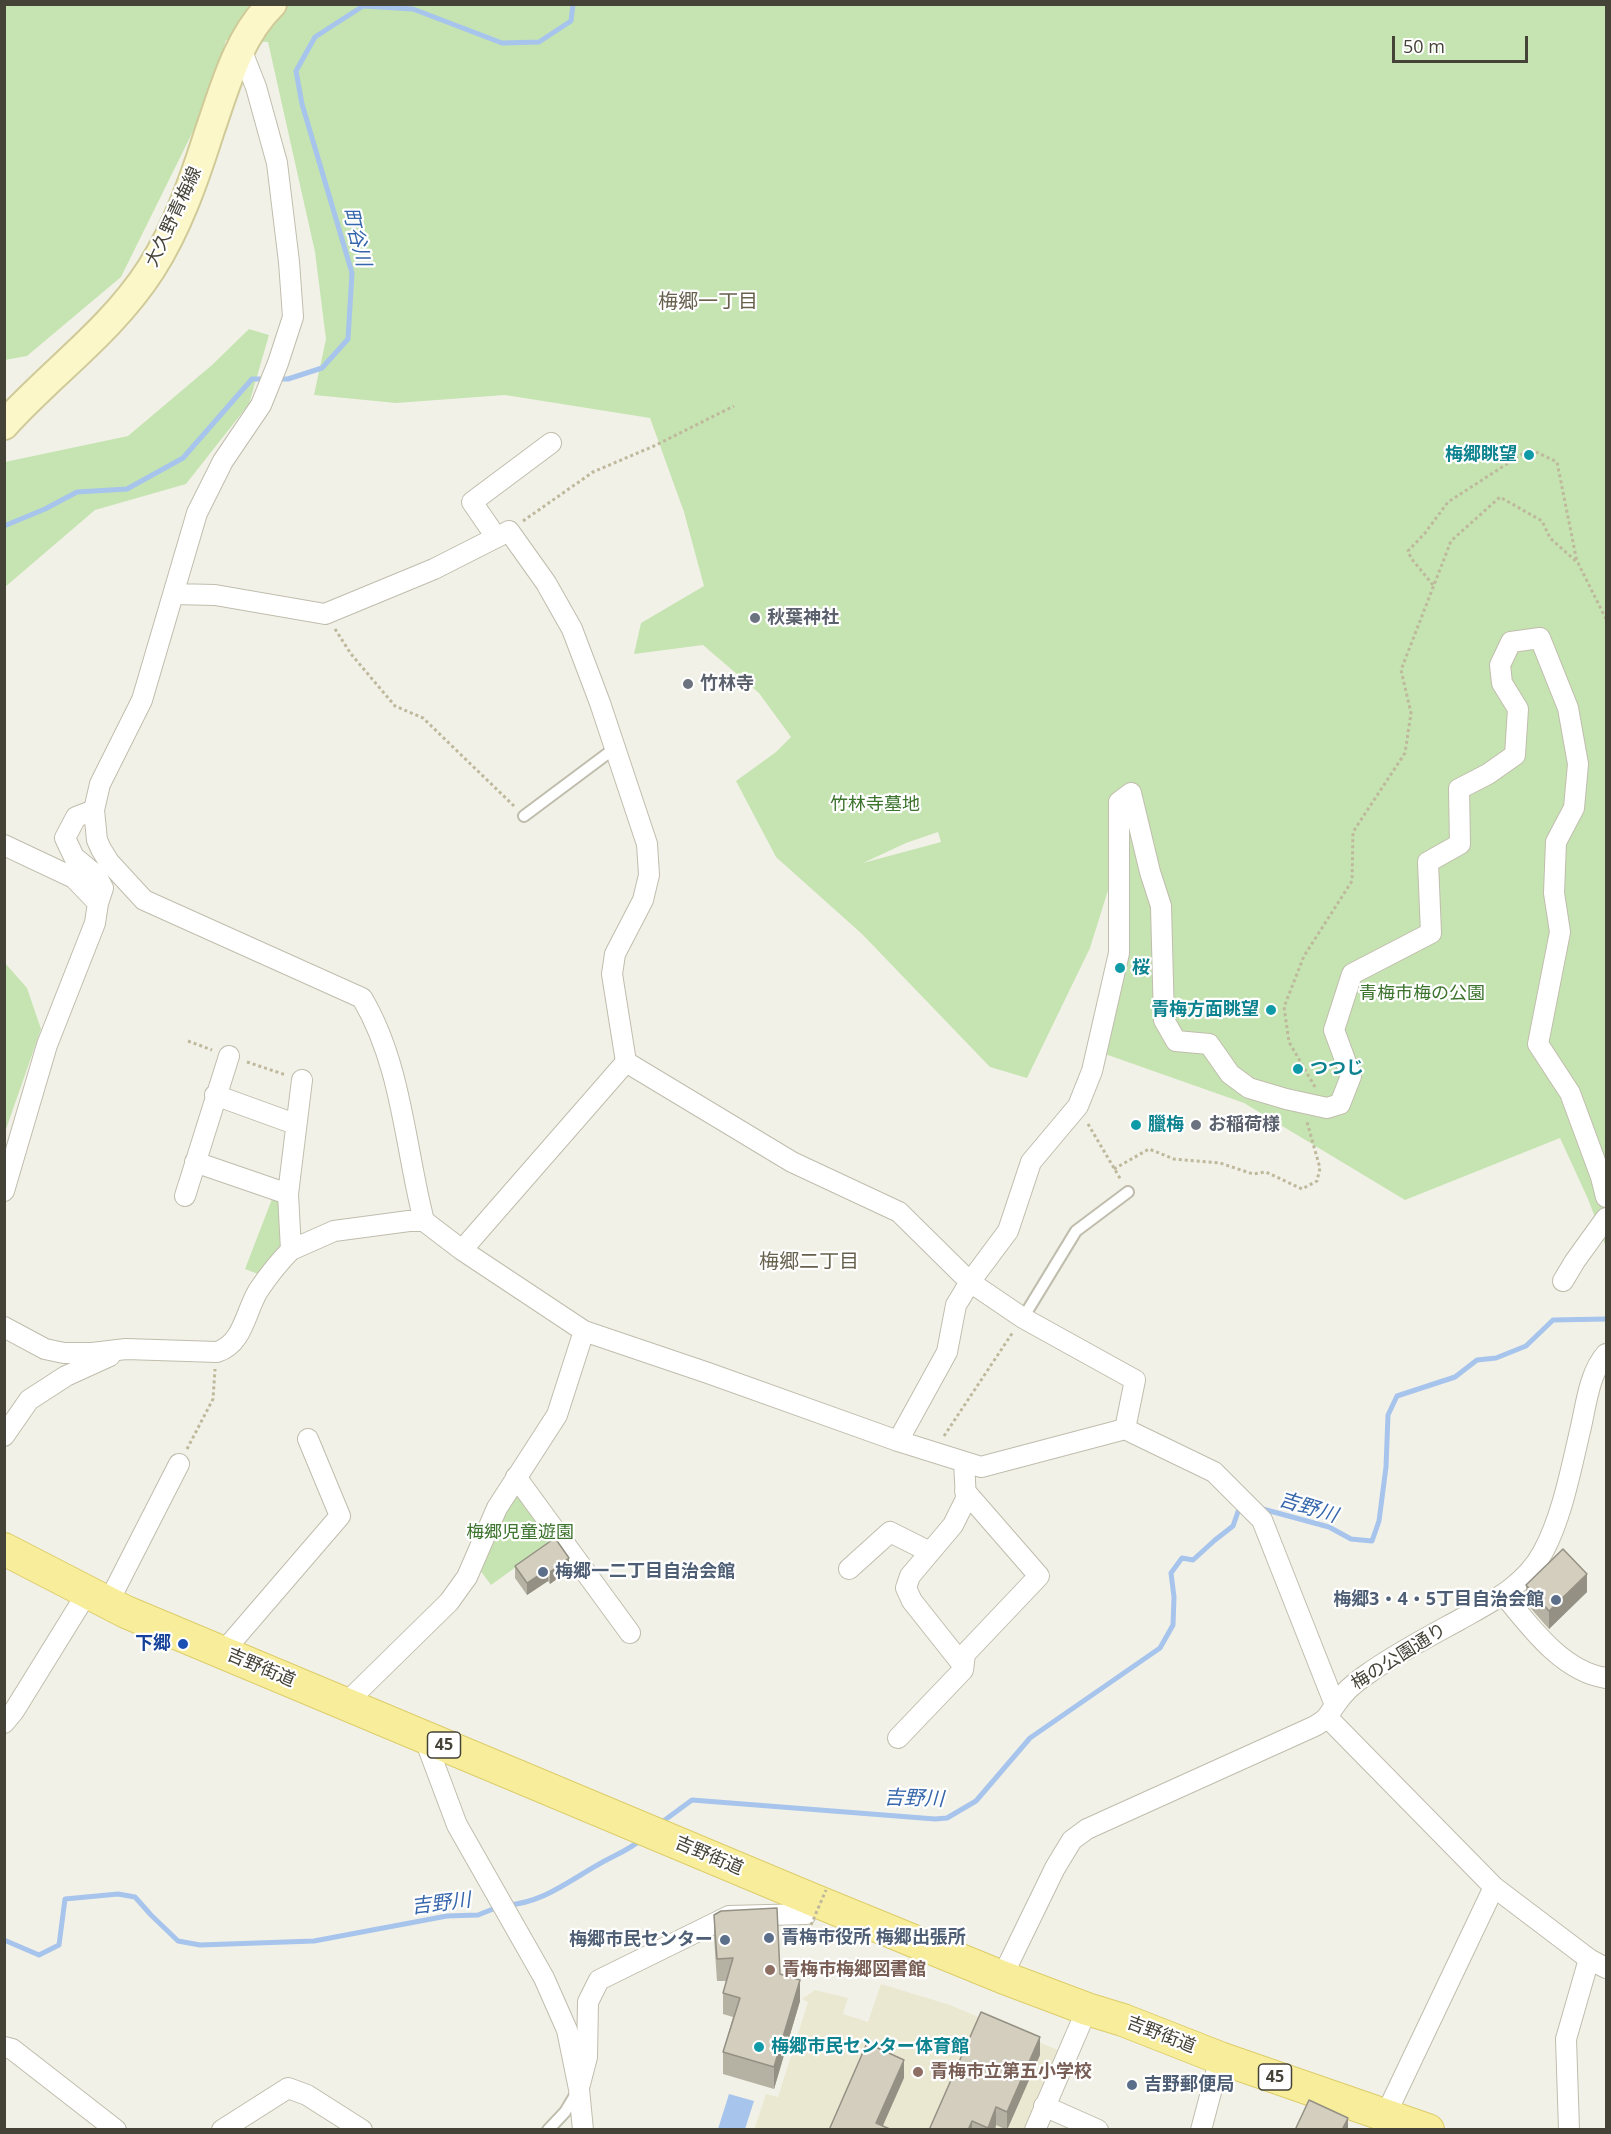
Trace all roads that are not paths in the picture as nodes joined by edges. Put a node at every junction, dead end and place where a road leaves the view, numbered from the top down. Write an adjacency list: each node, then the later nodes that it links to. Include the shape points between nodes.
1 (272, 4): 2 (main road, 大久野青梅線)
2 (241, 48): 3 (main road, 大久野青梅線, via 200,160 151,269 104,327); 6 (street, via 277,163 293,317 261,405 224,461 197,513)
3 (4, 425)
4 (551, 443): 5 (street, via 472,502)
5 (503, 534): 6 (street, via 434,569 325,614 215,595); 7 (street, via 546,583 572,629)
6 (174, 594): 8 (street, via 142,700 100,784)
7 (615, 748): 9 (lane); 13 (street, via 647,844 650,875 643,900 615,954 612,974)
8 (94, 810): 11 (street, via 76,817 65,838 74,857 96,875 104,888); 24 (street, via 101,849 144,900 362,998 374,1018 390,1063)
9 (524, 816)
10 (4, 845): 11 (street, via 74,878)
11 (98, 903): 18 (street, via 95,923 47,1045)
12 (229, 1056): 15 (street)
13 (626, 1062): 26 (street); 28 (street, via 792,1162 899,1212)
14 (302, 1080): 16 (street)
15 (215, 1095): 16 (street); 17 (street)
16 (295, 1124): 20 (street)
17 (195, 1162): 20 (street); 21 (street)
18 (4, 1191)
19 (1128, 1192): 29 (lane, via 1076,1231)
20 (288, 1194): 25 (street)
21 (185, 1196)
22 (1606, 1197): 28 (street, via 1570,1093 1538,1044 1560,932 1554,893 1556,842 1574,808 1578,764 1568,708 1539,638 1511,642 1500,665 1502,683 1518,709 1515,755 1459,789 1460,844 1428,862 1431,933 1352,974 1334,1030 1351,1076 1340,1104 1327,1108 1249,1088 1230,1074 1209,1044 1176,1041 1164,1020 1161,906 1131,793 1119,802 1119,953 1092,1071 1078,1106 1031,1162 1008,1232)
23 (1606, 1218): 27 (street)
24 (424, 1221): 25 (street, via 334,1231); 26 (street)
25 (291, 1250): 32 (street, via 274,1266 228,1348 217,1352)
26 (462, 1250): 31 (street)
27 (1563, 1281)
28 (970, 1282): 29 (street); 37 (street, via 956,1305 947,1352)
29 (1023, 1318): 34 (street, via 1135,1380)
30 (4, 1327): 32 (street, via 45,1349 64,1353)
31 (584, 1331): 37 (street); 40 (street, via 556,1415)
32 (126, 1348): 35 (street, via 66,1376 29,1400)
33 (1606, 1354): 45 (street, 梅の公園通り, via 1594,1375 1575,1455 1543,1552 1530,1572)
34 (1125, 1429): 38 (street, via 981,1467); 52 (street, via 1214,1473 1262,1520)
35 (4, 1436)
36 (308, 1439): 48 (street, via 340,1516)
37 (898, 1441): 38 (street)
38 (964, 1462): 41 (street)
39 (179, 1464): 46 (street)
40 (516, 1477): 47 (street); 51 (street, via 496,1508 467,1577 449,1602)
41 (965, 1491): 43 (street, via 966,1499 953,1525); 49 (street, via 1039,1576 965,1654)
42 (4, 1549): 46 (main road, 吉野街道 / 45)
43 (930, 1552): 44 (street, via 890,1532); 49 (street, via 910,1576 906,1588)
44 (849, 1569)
45 (1504, 1595): 50 (street, via 1555,1653 1594,1677); 52 (street, 梅の公園通り, via 1366,1675 1347,1690)
46 (98, 1598): 48 (main road, 吉野街道 / 45); 53 (street)
47 (630, 1633)
48 (223, 1652): 51 (main road, 吉野街道 / 45)
49 (962, 1664): 55 (street, via 963,1670)
50 (1606, 1678)
51 (346, 1703): 54 (main road, 吉野街道 / 45)
52 (1332, 1712): 56 (street); 59 (street, 梅の公園通り, via 1298,1735 1087,1829 1072,1840)
53 (4, 1723)
54 (424, 1737): 57 (main road, 吉野街道 / 45, via 658,1834); 63 (street, via 457,1825 544,1978 567,2030)
55 (898, 1738)
56 (1494, 1887): 58 (street); 65 (street)
57 (816, 1905): 59 (main road, 吉野街道 / 45); 63 (street, via 806,1914 729,1916 600,1980 588,2002 588,2057)
58 (1598, 1963): 75 (street, via 1566,2039)
59 (1002, 1977): 60 (main road, 吉野街道 / 45)
60 (1087, 2008): 62 (main road, 吉野街道 / 45); 64 (street)
61 (8, 2054): 66 (street)
62 (1220, 2058): 65 (main road, 吉野街道 / 45); 73 (street)
63 (579, 2089): 69 (lane); 70 (street)
64 (1044, 2106): 71 (street); 72 (street)
65 (1382, 2122): 74 (main road, 吉野街道 / 45)
66 (116, 2130)
67 (222, 2130): 68 (street, via 288,2088 307,2095)
68 (362, 2130)
69 (548, 2130)
70 (583, 2130)
71 (1035, 2130)
72 (1098, 2130)
73 (1201, 2130)
74 (1428, 2130)
75 (1569, 2130)

